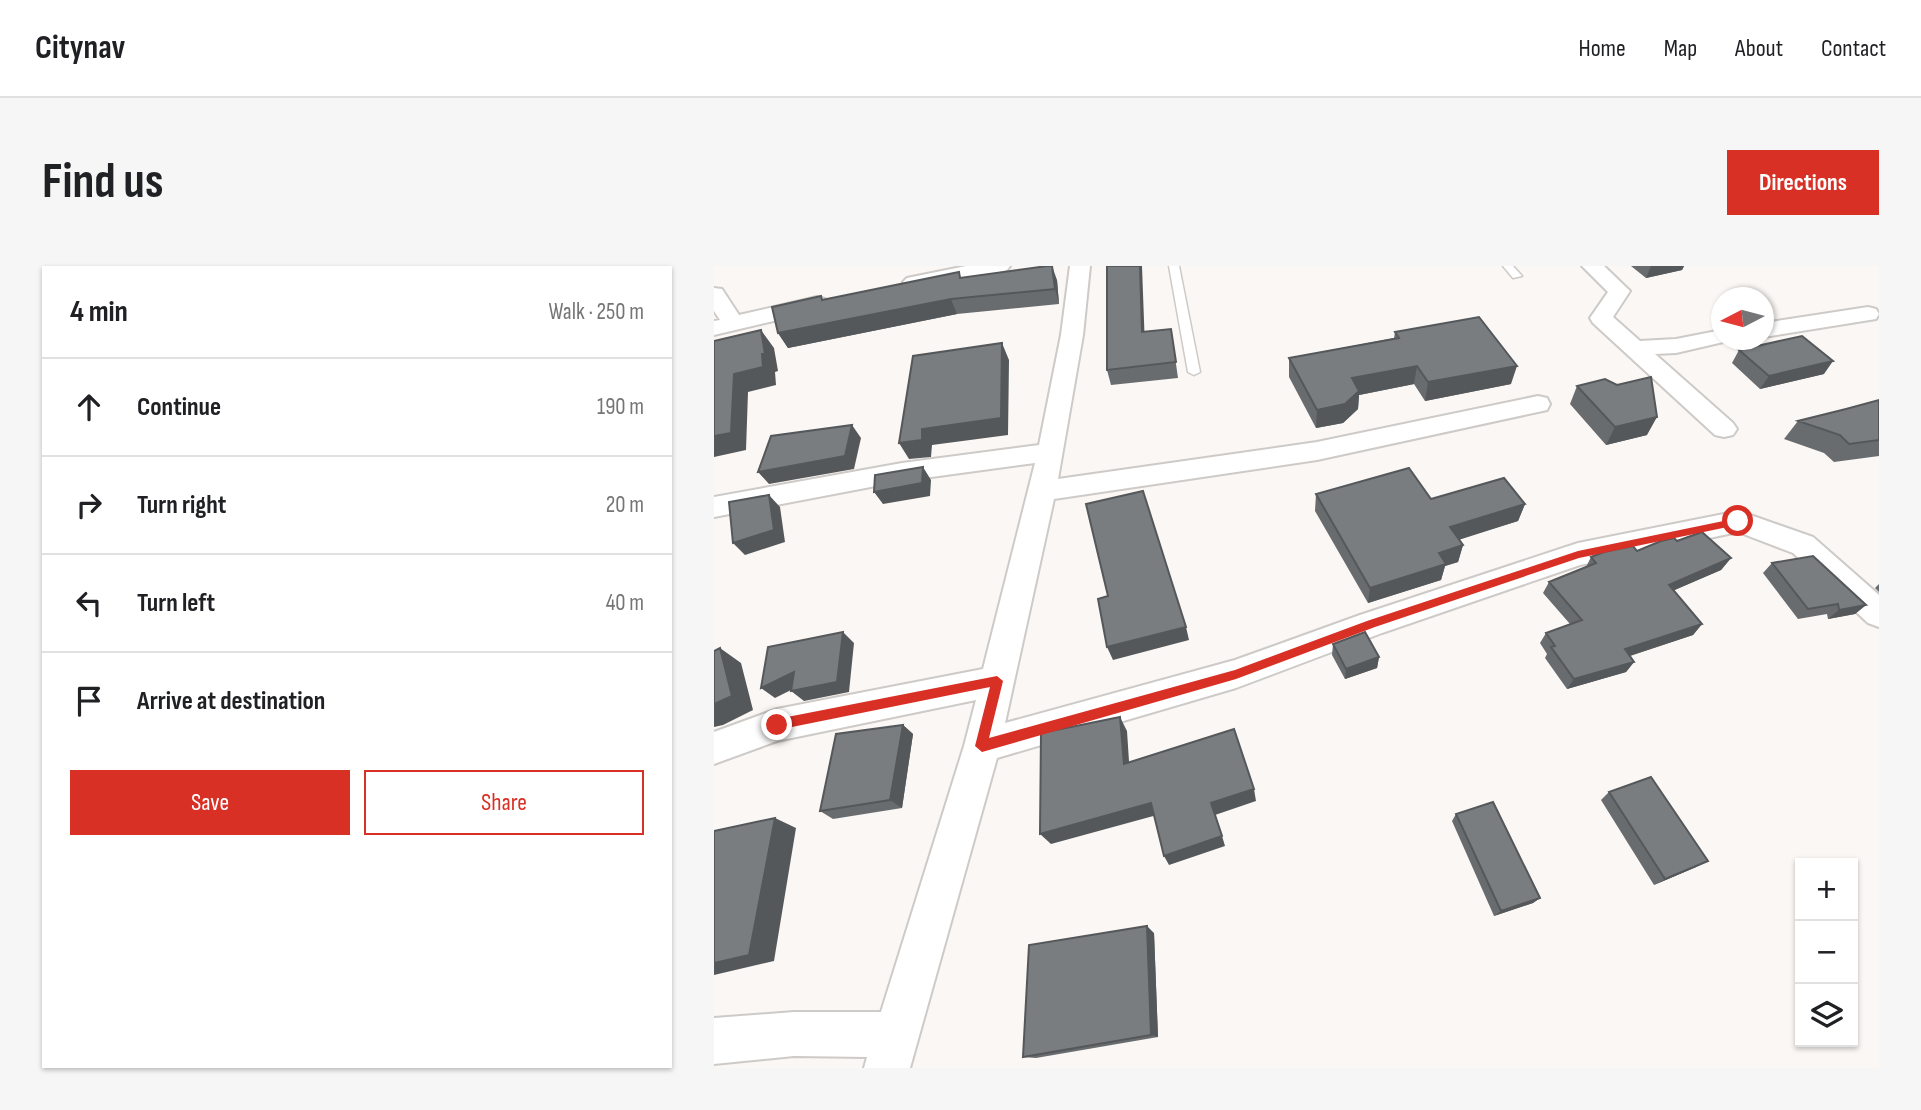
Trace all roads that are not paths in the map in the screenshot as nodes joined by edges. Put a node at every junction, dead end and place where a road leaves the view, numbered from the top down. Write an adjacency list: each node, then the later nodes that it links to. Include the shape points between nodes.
1 (1000, 266): 7 (street)
2 (1080, 266): 18 (street)
3 (1174, 266): 15 (lane)
4 (1508, 266): 6 (lane)
5 (1592, 266): 14 (street, via 1619,291 1601,318)
6 (1517, 276)
7 (890, 288)
8 (714, 294): 11 (street)
9 (838, 299): 11 (street)
10 (1868, 314): 12 (street)
11 (723, 325)
12 (1774, 328)
13 (1711, 339): 14 (street)
14 (1634, 348): 17 (street)
15 (1194, 372)
16 (1538, 404): 19 (street, via 1317,451)
17 (1724, 429)
18 (1051, 452): 19 (street); 20 (street, via 902,472)
19 (1042, 491): 22 (street)
20 (714, 507)
21 (1879, 614): 23 (street, via 1803,545 1738,521 1578,554 1236,674)
22 (997, 681): 23 (street); 24 (street, via 777,725)
23 (982, 746): 26 (street)
24 (714, 748)
25 (714, 1041): 26 (street, via 794,1034)
26 (891, 1051)

